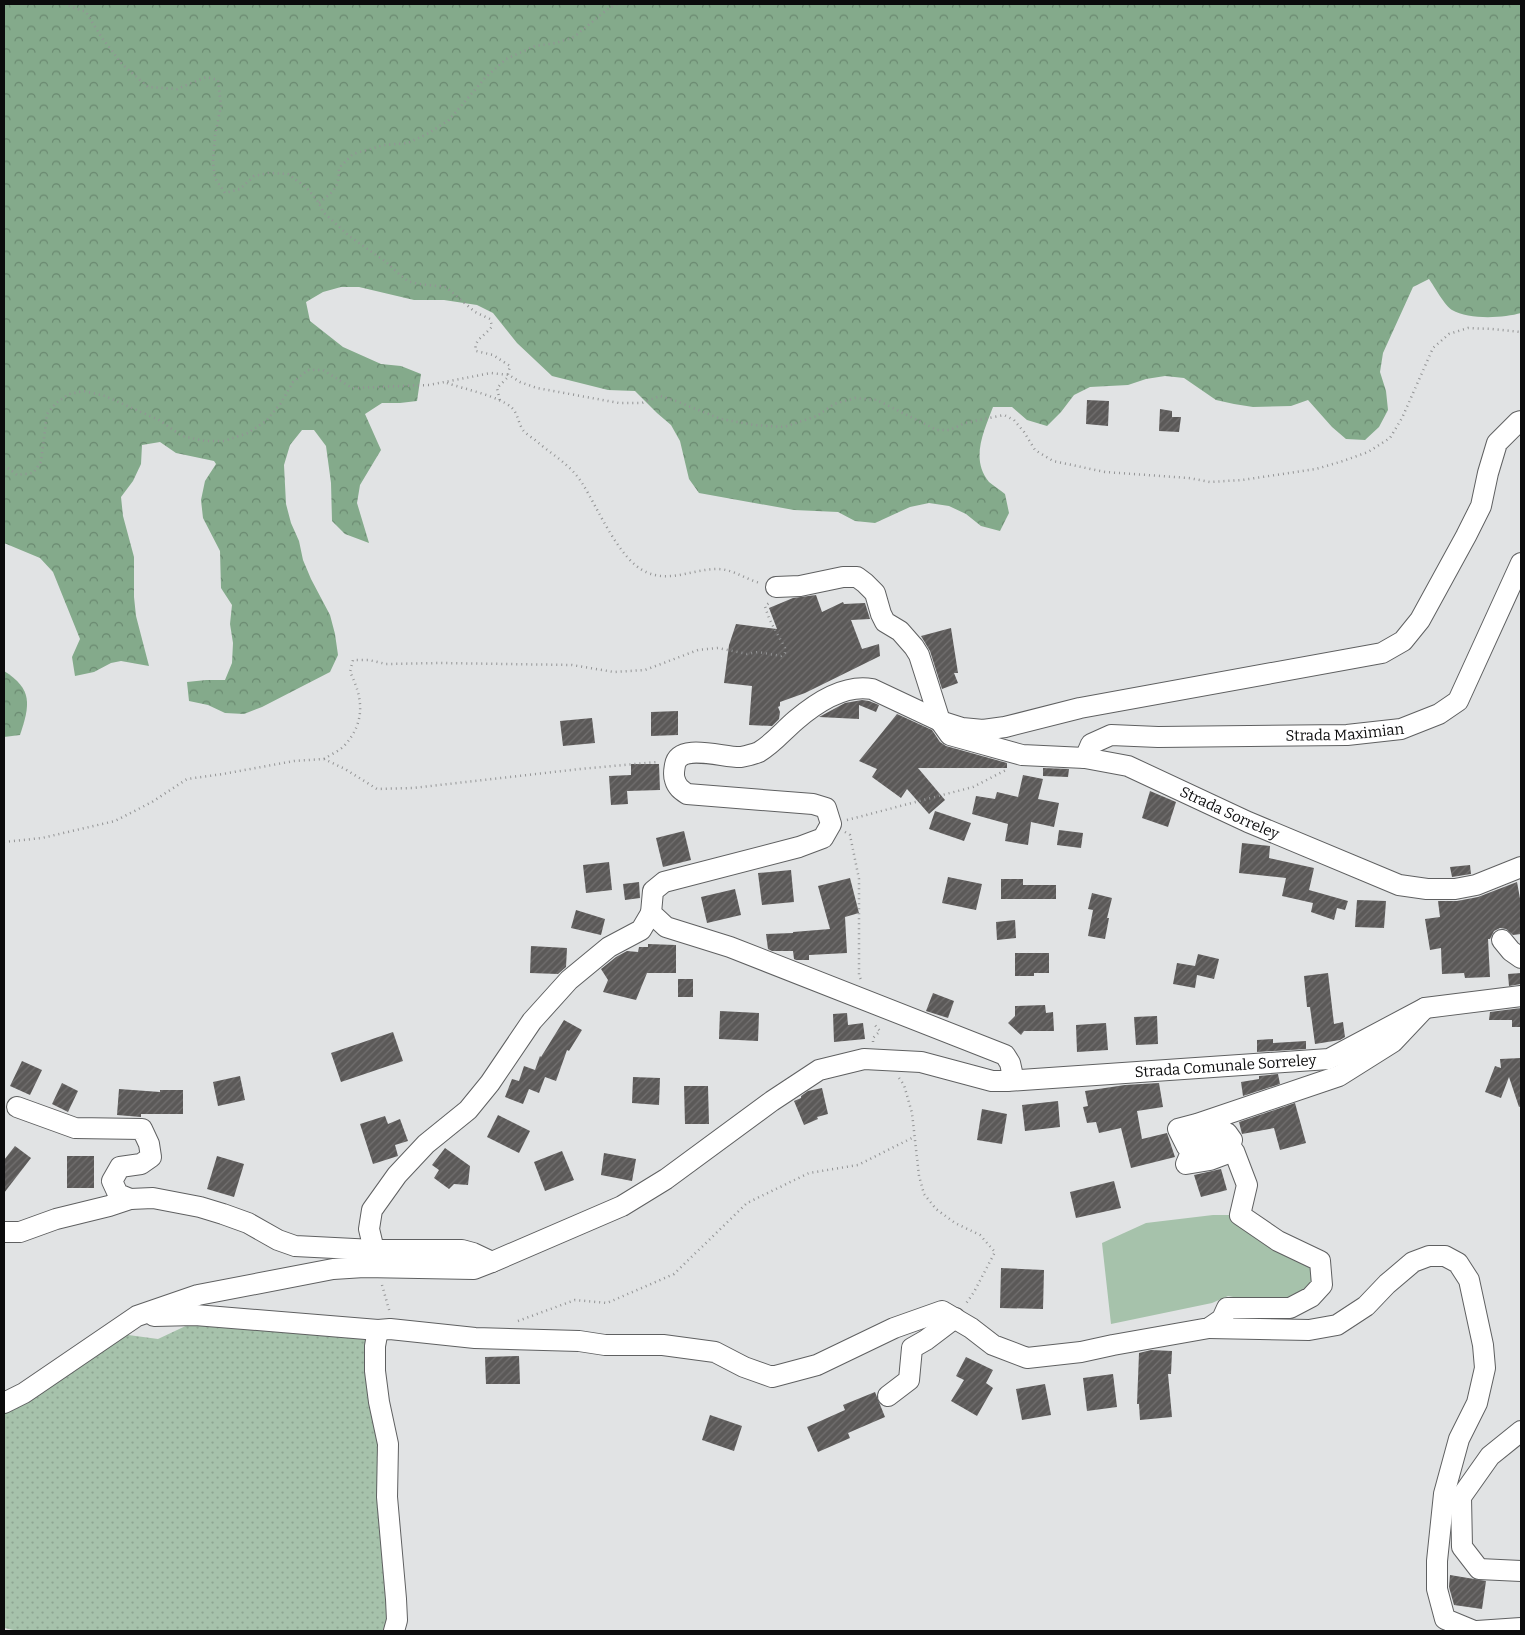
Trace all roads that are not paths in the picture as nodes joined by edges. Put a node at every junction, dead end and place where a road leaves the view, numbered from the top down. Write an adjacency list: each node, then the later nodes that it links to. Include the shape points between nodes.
1 (1521, 421): 4 (street, via 1497,443 1481,506 1420,620 1403,641 1382,653 1080,708 1005,727 983,730)
2 (1521, 563): 5 (street, Strada Maximian, via 1458,701 1439,714 1401,729 1347,735 1111,735 1090,744)
3 (776, 587): 4 (street, via 800,586 843,577 857,577 865,582 875,593 882,618 900,631 919,655)
4 (940, 721): 5 (street, Strada Sorreley, via 950,735 1022,755); 7 (street, via 872,689 852,688 821,702 757,753 741,756 682,754 676,760 673,776 687,794 813,804 826,808 831,824 824,838 799,847 664,882 653,891)
5 (1085, 758): 6 (street, Strada Sorreley, via 1128,766 1248,822 1399,885 1455,889 1476,885)
6 (1521, 867)
7 (651, 913): 12 (street, via 666,927 730,947 1004,1055 1012,1072); 16 (street, via 641,930 609,947 569,980 532,1021 468,1110 426,1144 397,1175 372,1210 369,1229)
8 (1502, 940): 9 (street)
9 (1521, 958)
10 (1521, 996): 11 (street, Strada Comunale Sorreley)
11 (1425, 1008): 12 (street, Strada Comunale Sorreley, via 1329,1059); 19 (street, via 1392,1042 1340,1076 1178,1128 1187,1147 1227,1133 1232,1140 1188,1157 1186,1164 1234,1151 1247,1185 1240,1215 1278,1241 1320,1261 1322,1285 1311,1297 1290,1308 1227,1308 1222,1319)
12 (1007, 1081): 16 (street, Strada Comunale Sorreley, via 992,1081 921,1062 864,1059 819,1070 666,1179 622,1206 492,1262 462,1250)
13 (17, 1107): 14 (street, via 75,1128 142,1129 151,1157 141,1164 120,1167 112,1181 118,1194)
14 (130, 1199): 15 (street, via 20,1232); 16 (street, via 153,1198 200,1207 248,1223 295,1246)
15 (4, 1232)
16 (378, 1259): 17 (street, via 198,1295)
17 (137, 1316): 20 (street, via 196,1315); 22 (street, via 24,1394)
18 (955, 1318): 19 (street, via 993,1345 1027,1358 1081,1352); 20 (street, via 942,1311 894,1328 817,1365 772,1377 715,1352 663,1345 605,1345); 21 (street, via 912,1348 909,1380)
19 (1209, 1328): 27 (street, via 1309,1330 1337,1325 1366,1306 1413,1262 1430,1256 1445,1256 1458,1263 1470,1280 1485,1368 1477,1403 1459,1439 1444,1494 1437,1590 1445,1619)
20 (384, 1330): 26 (street, via 375,1346 375,1372 388,1444 387,1497 397,1620)
21 (888, 1396)
22 (4, 1404)
23 (1521, 1431): 24 (street, via 1490,1456 1461,1497 1462,1547 1479,1569)
24 (1521, 1571)
25 (1521, 1628): 27 (street)
26 (394, 1631)
27 (1475, 1631)

